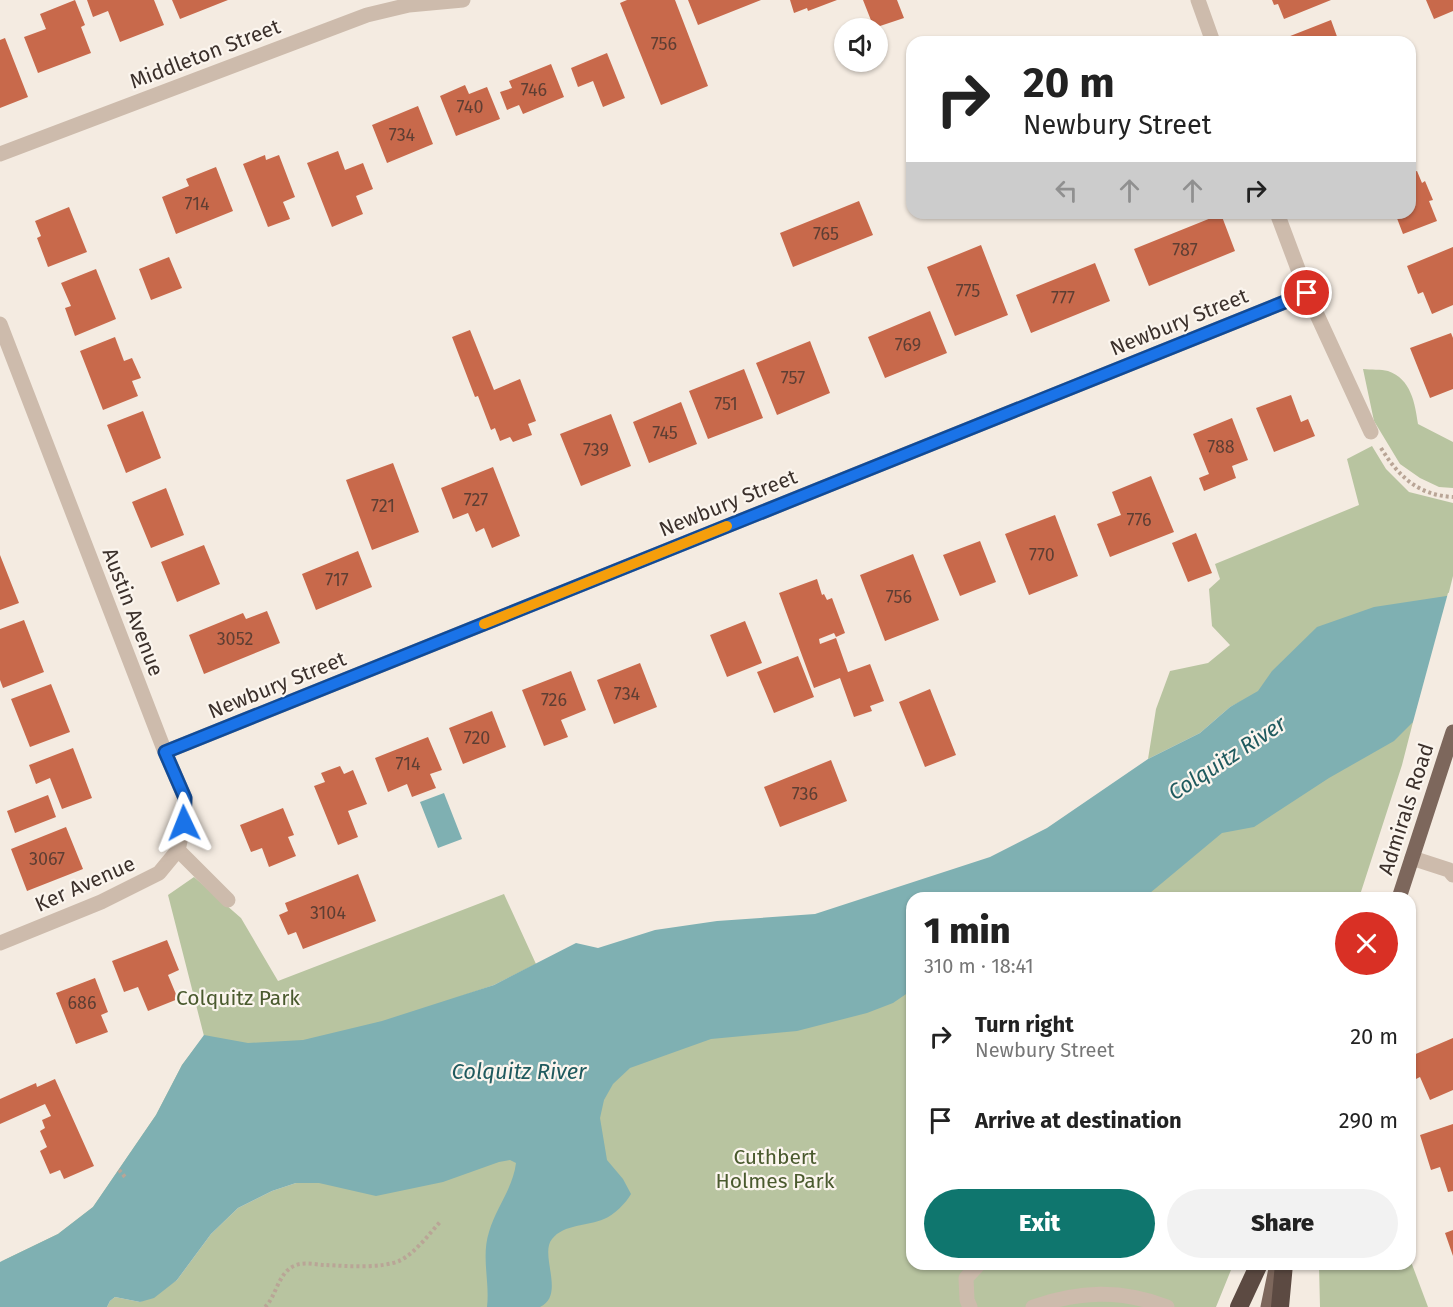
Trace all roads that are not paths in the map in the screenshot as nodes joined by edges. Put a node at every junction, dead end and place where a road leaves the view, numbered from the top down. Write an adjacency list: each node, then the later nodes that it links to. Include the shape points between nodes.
1 (463, 0): 4 (street, Middleton Street, via 408,5 367,15)
2 (1198, 0): 3 (street)
3 (1211, 36)
4 (0, 154)
5 (1279, 219): 6 (street)
6 (1307, 293): 8 (street); 10 (street, Newbury Street)
7 (0, 324): 10 (street, Austin Avenue)
8 (1371, 432)
9 (1453, 732): 12 (main road, Admirals Road)
10 (165, 752): 11 (street, Austin Avenue, via 185,798)
11 (178, 850): 15 (street); 16 (street, Ker Avenue, via 159,873 101,902)
12 (1412, 858): 13 (street, via 1449,870); 14 (main road, Admirals Road)
13 (1453, 875)
14 (1401, 892)
15 (228, 900)
16 (0, 943)
17 (973, 1270): 21 (street, via 966,1278)
18 (1256, 1270): 24 (highway)
19 (1276, 1270): 25 (main road)
20 (1283, 1270): 26 (highway)
21 (970, 1307)
22 (1033, 1307): 23 (street, via 1087,1294 1119,1294)
23 (1167, 1307)
24 (1239, 1307)
25 (1268, 1307)
26 (1280, 1307)

